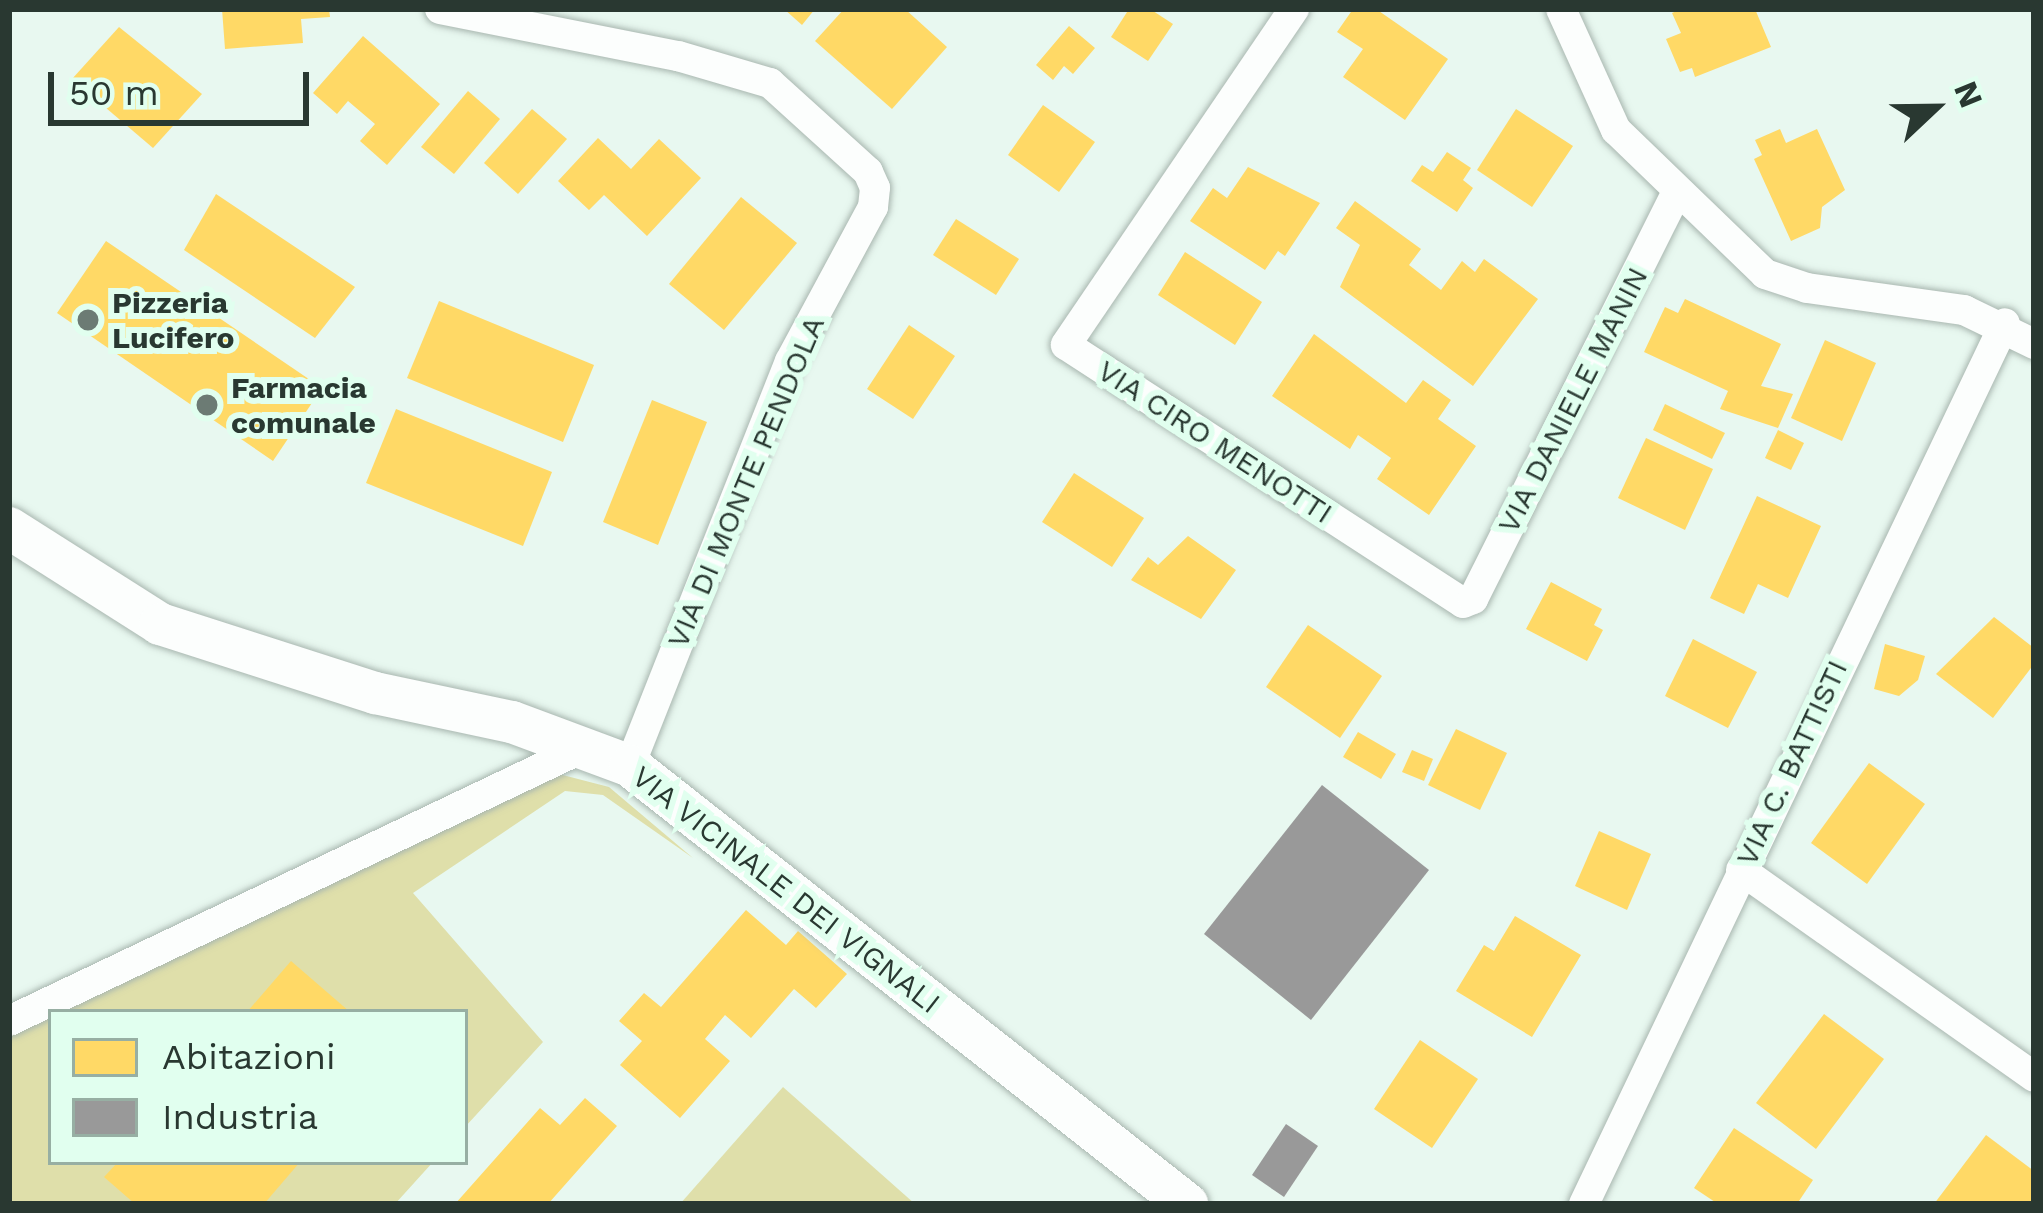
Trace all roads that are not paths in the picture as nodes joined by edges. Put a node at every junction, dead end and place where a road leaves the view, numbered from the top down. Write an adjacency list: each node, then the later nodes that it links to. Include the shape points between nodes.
1 (440, 9): 10 (street, VIA DI MONTE PENDOLA, via 678,56 770,83 868,172 875,188 873,206 790,361)
2 (1294, 9): 8 (street, VIA CIRO MENOTTI, via 1066,345)
3 (1561, 9): 4 (street, via 1616,130)
4 (1677, 190): 5 (street, via 1765,274); 8 (street, VIA DANIELE MANIN, via 1473,599)
5 (2005, 323): 6 (street); 11 (street, VIA C. BATTISTI)
6 (2034, 344)
7 (9, 528): 9 (street, VIA VICINALE DEI VIGNALI, via 160,624 375,694 512,722)
8 (1463, 603)
9 (583, 748): 10 (street, VIA VICINALE DEI VIGNALI); 12 (street)
10 (630, 766): 14 (street, VIA VICINALE DEI VIGNALI)
11 (1741, 870): 13 (street); 15 (street, VIA C. BATTISTI)
12 (9, 1022)
13 (2034, 1077)
14 (1187, 1204)
15 (1584, 1204)

